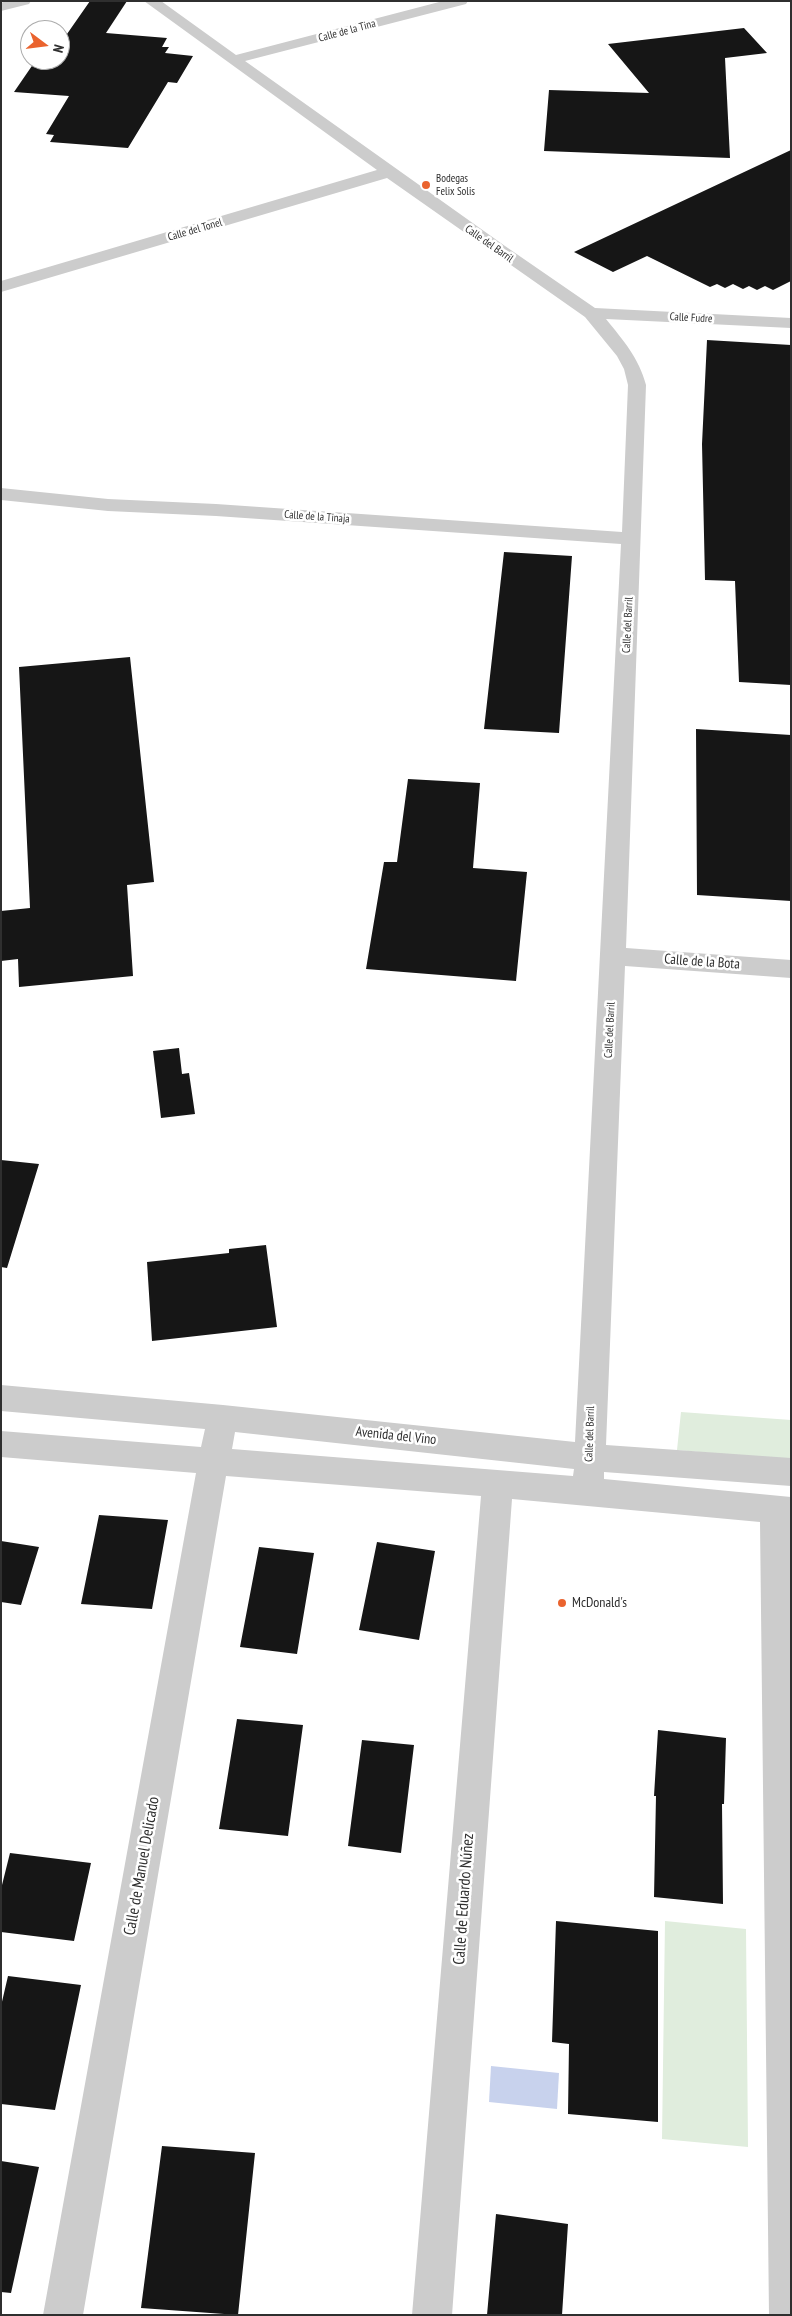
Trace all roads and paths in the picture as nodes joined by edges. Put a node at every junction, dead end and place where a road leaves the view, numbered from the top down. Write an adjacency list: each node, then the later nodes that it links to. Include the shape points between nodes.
1 (24, 1): 4 (street)
2 (151, 1): 5 (street, Calle del Barril)
3 (460, 1): 5 (street, Calle de la Tina)
4 (1, 7)
5 (233, 60): 6 (street, Calle del Barril)
6 (389, 172): 7 (street, Calle del Tonel); 8 (street, Calle del Barril)
7 (1, 287)
8 (590, 313): 9 (street, Calle Fudre); 11 (street, Calle del Barril, via 625,354 637,385)
9 (791, 323)
10 (1, 494): 11 (street, Calle de la Tinaja, via 108,505)
11 (632, 539): 12 (street, Calle del Barril)
12 (614, 956): 13 (street, Calle de la Bota); 17 (street, Calle del Barril)
13 (791, 968)
14 (1, 1398): 15 (street, Avenida del Vino)
15 (222, 1418): 17 (street, Avenida del Vino); 18 (street, Calle de Manuel Delicado)
16 (1, 1444): 18 (street)
17 (589, 1457): 19 (street, Avenida del Vino); 21 (street, Calle del Barril)
18 (213, 1460): 20 (street); 23 (street, Calle de Manuel Delicado)
19 (791, 1472)
20 (498, 1483): 21 (street); 24 (street, Calle de Eduardo Núñez)
21 (588, 1490): 22 (street)
22 (784, 1510): 25 (street)
23 (63, 2315)
24 (432, 2315)
25 (789, 2315)

